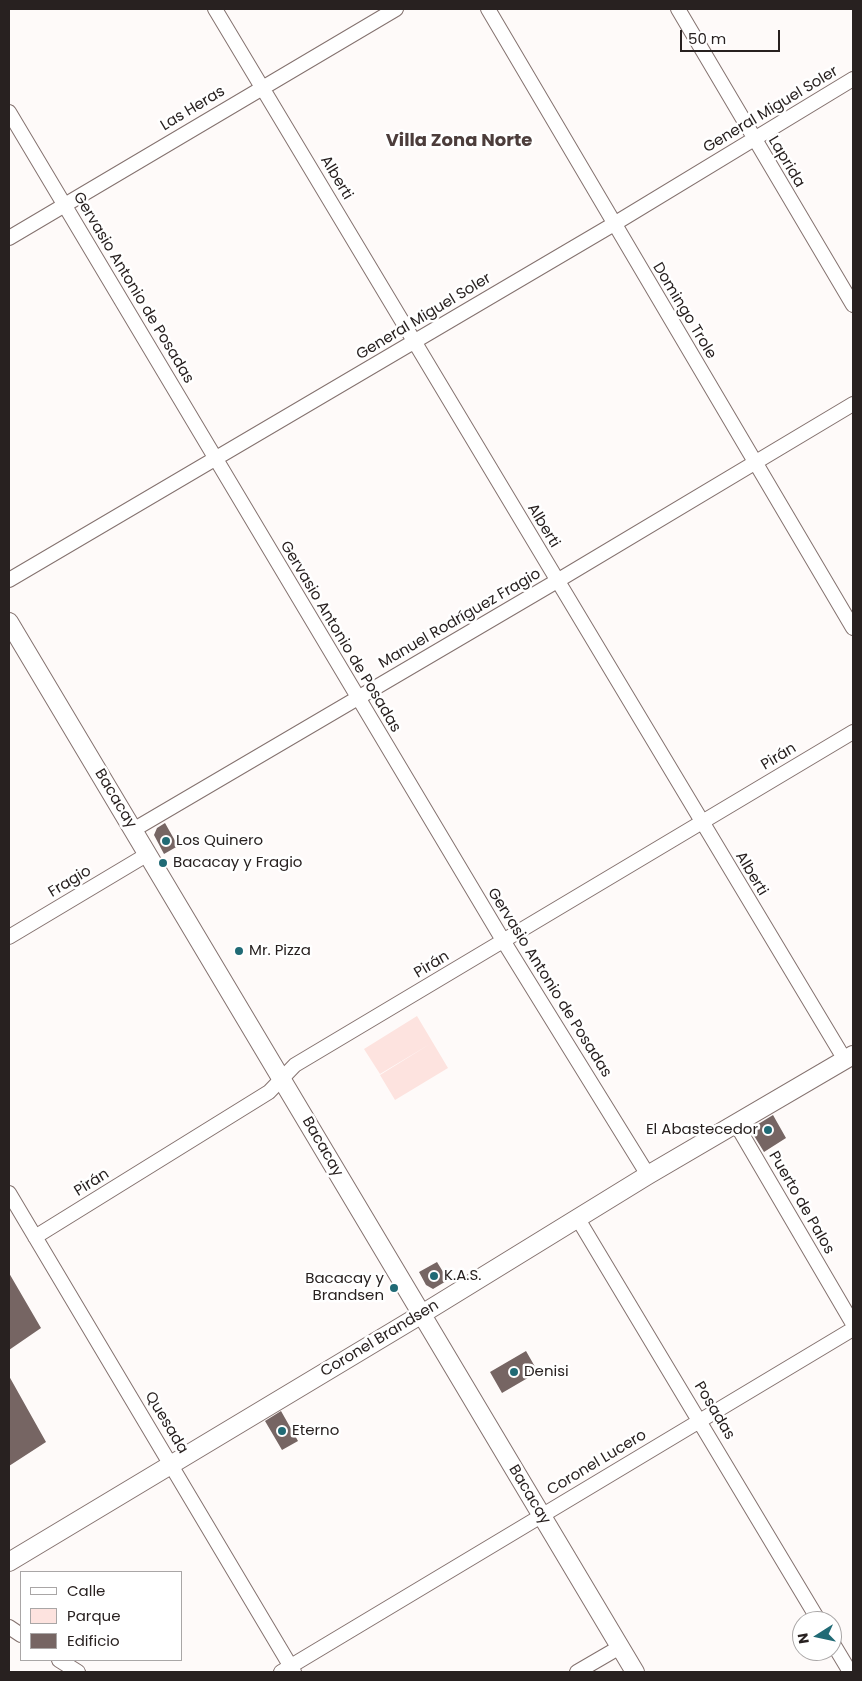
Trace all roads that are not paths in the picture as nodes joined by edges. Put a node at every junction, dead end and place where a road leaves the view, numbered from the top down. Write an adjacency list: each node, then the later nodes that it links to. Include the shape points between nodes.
1 (216, 9): 6 (street, Alberti)
2 (396, 9): 6 (street, Las Heras)
3 (488, 9): 10 (street, Domingo Trole)
4 (678, 9): 8 (street, Laprida)
5 (853, 79): 8 (street, General Miguel Soler)
6 (262, 86): 9 (street, Las Heras); 13 (street, Alberti)
7 (9, 112): 9 (street, Gervasio Antonio de Posadas)
8 (754, 140): 10 (street, General Miguel Soler); 12 (street, Laprida)
9 (65, 204): 11 (street, Las Heras); 15 (street, Gervasio Antonio de Posadas)
10 (614, 224): 13 (street, General Miguel Soler); 16 (street, Domingo Trole)
11 (9, 238)
12 (853, 305)
13 (415, 341): 15 (street, General Miguel Soler); 18 (street, Alberti)
14 (853, 404): 16 (street, Manuel Rodríguez Fragio)
15 (216, 459): 17 (street, General Miguel Soler); 21 (street, Gervasio Antonio de Posadas)
16 (755, 463): 18 (street, Manuel Rodríguez Fragio); 20 (street, Domingo Trole)
17 (9, 580)
18 (557, 581): 21 (street, Manuel Rodríguez Fragio); 23 (street, Alberti)
19 (10, 627): 24 (street, Bacacay)
20 (853, 628)
21 (357, 698): 24 (street, Manuel Rodríguez Fragio); 27 (street, Gervasio Antonio de Posadas)
22 (853, 732): 23 (street, Pirán)
23 (702, 824): 27 (street, Pirán); 28 (street, Alberti)
24 (133, 830): 25 (street, Bacacay)
25 (148, 854): 26 (street, Fragio); 29 (street, Bacacay)
26 (9, 937)
27 (504, 942): 29 (street, Pirán, via 295,1065); 31 (street, Gervasio Antonio de Posadas)
28 (849, 1058): 30 (street, Coronel Brandsen)
29 (282, 1080): 34 (street, Pirán, via 269,1092); 35 (street, Bacacay)
30 (736, 1124): 31 (street, Coronel Brandsen); 36 (street, Puerto de Palos)
31 (648, 1175): 33 (street, Coronel Brandsen)
32 (9, 1193): 34 (street, Quesada)
33 (578, 1219): 35 (street, Coronel Brandsen); 38 (street, Posadas)
34 (35, 1237): 39 (street, Quesada)
35 (422, 1314): 39 (street, Coronel Brandsen); 40 (street, Bacacay)
36 (853, 1324)
37 (853, 1330): 38 (street, Coronel Lucero)
38 (701, 1421): 40 (street, Coronel Lucero); 42 (street, Posadas)
39 (172, 1464): 41 (street, Coronel Brandsen); 48 (street, Quesada)
40 (541, 1515): 45 (street, Bacacay); 48 (street, Coronel Lucero)
41 (9, 1562)
42 (814, 1611)
43 (9, 1627): 44 (street)
44 (20, 1634)
45 (620, 1647): 50 (street); 51 (street, Bacacay)
46 (842, 1659): 52 (street)
47 (61, 1661): 49 (street)
48 (288, 1670)
49 (78, 1672)
50 (577, 1672)
51 (636, 1672)
52 (850, 1672)

